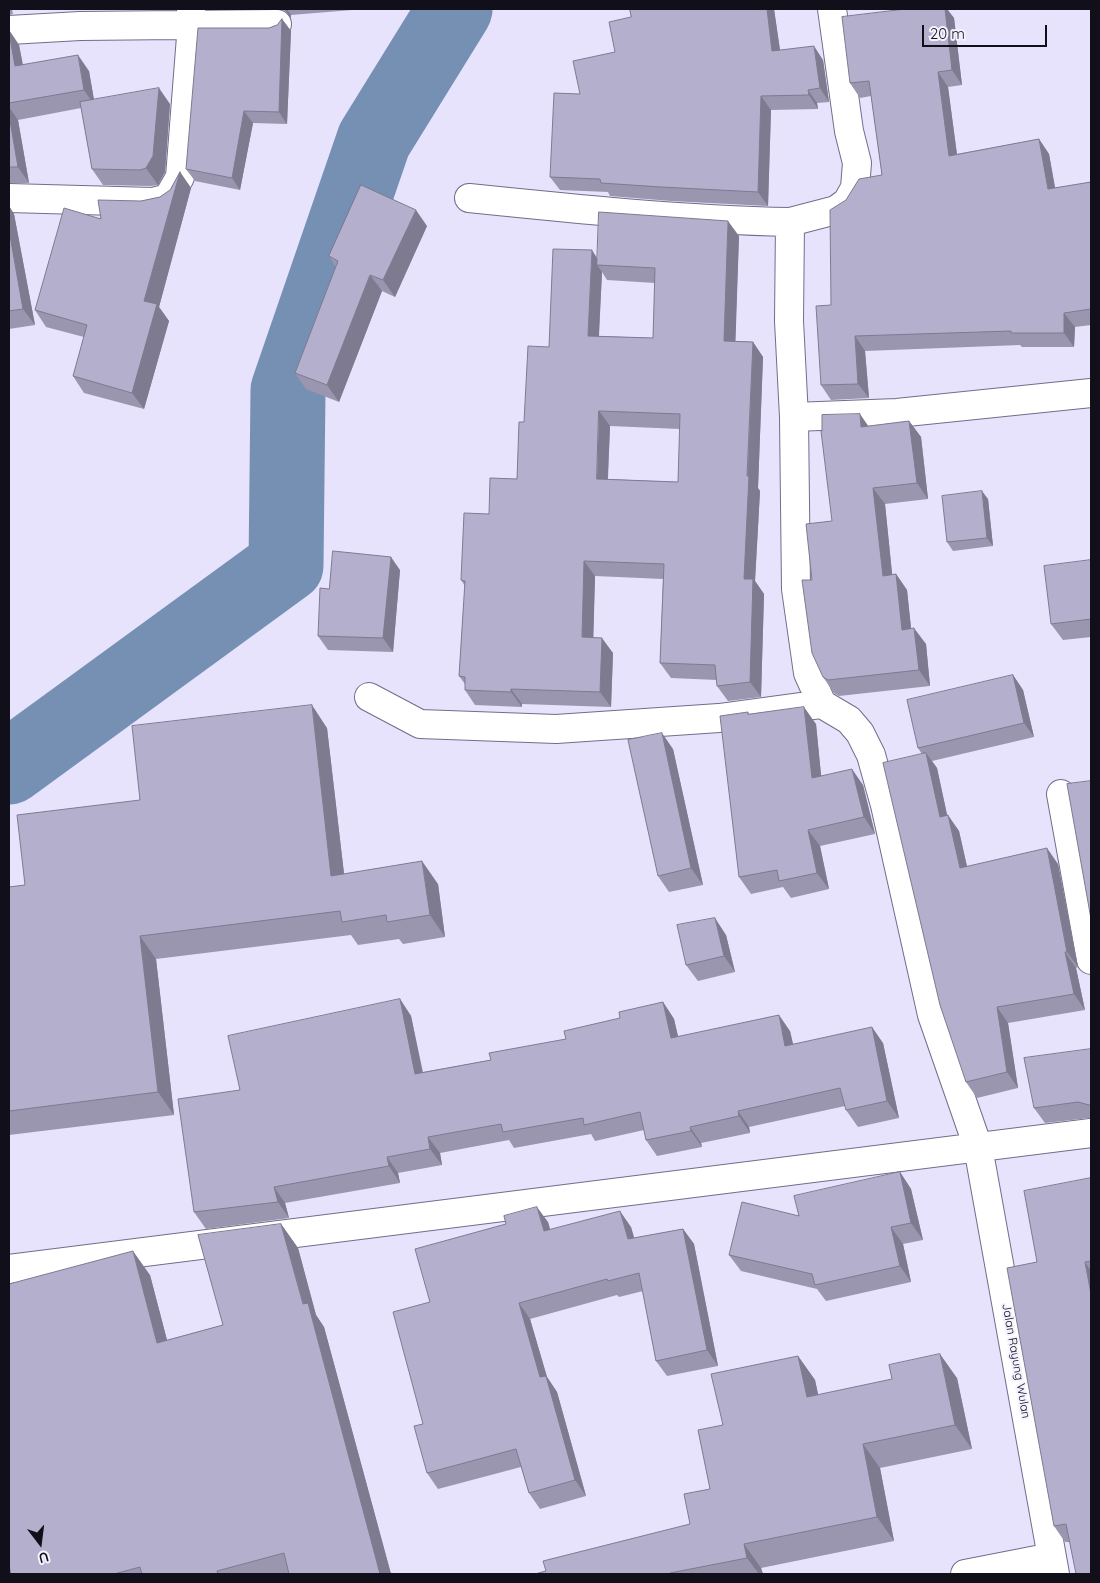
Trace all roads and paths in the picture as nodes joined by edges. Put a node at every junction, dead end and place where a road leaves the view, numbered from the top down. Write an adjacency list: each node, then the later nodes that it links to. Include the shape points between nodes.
1 (832, 9): 7 (street, via 849,131 857,163 855,188 847,202 836,210)
2 (191, 16): 3 (street); 4 (street); 5 (street, via 180,177 168,198 153,202)
3 (277, 24)
4 (9, 30)
5 (9, 198)
6 (469, 198): 7 (street, via 621,213)
7 (790, 222): 9 (street, via 789,321)
8 (1091, 393): 9 (street, via 897,413)
9 (794, 417): 11 (street, via 796,589 808,673)
10 (369, 697): 11 (street, via 420,724 556,729 719,718)
11 (822, 704): 15 (street, Jalan Rayung Wulan, via 849,720 860,732 871,755 930,1007)
12 (1061, 794): 13 (street)
13 (1091, 960)
14 (1091, 1133): 15 (street)
15 (978, 1147): 16 (street); 17 (street, Jalan Rayung Wulan)
16 (9, 1269)
17 (1053, 1565): 18 (street)
18 (965, 1574)

